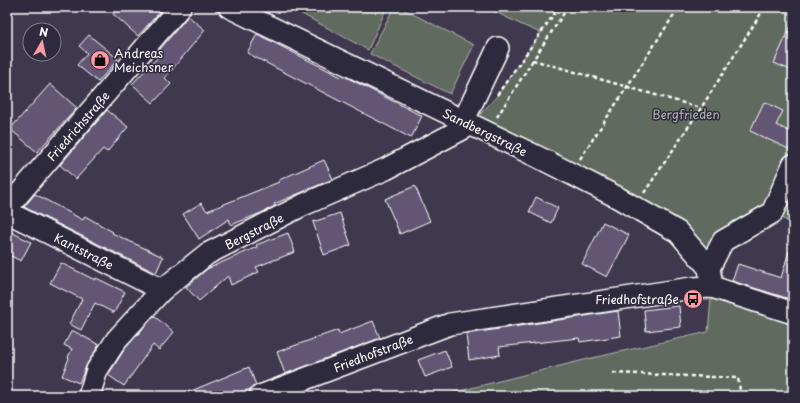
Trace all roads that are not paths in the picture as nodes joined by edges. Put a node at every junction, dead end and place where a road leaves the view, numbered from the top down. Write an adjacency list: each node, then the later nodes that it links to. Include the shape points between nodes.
1 (180, 7): 6 (street, Friedrichstraße)
2 (229, 7): 4 (street, Sandbergstraße)
3 (498, 48): 4 (street)
4 (467, 124): 8 (street, Sandbergstraße, via 615,196 678,232); 9 (street, Bergstraße, via 386,169 303,206 208,254)
5 (793, 165): 8 (street, via 772,213 723,241)
6 (7, 208)
7 (7, 212): 9 (street, Kantstraße)
8 (710, 278): 10 (street, Friedhofstraße); 12 (street, Friedhofstraße, via 692,288 450,324)
9 (162, 290): 11 (street, Bergstraße, via 117,339 97,370)
10 (793, 313)
11 (89, 396)
12 (260, 396)

